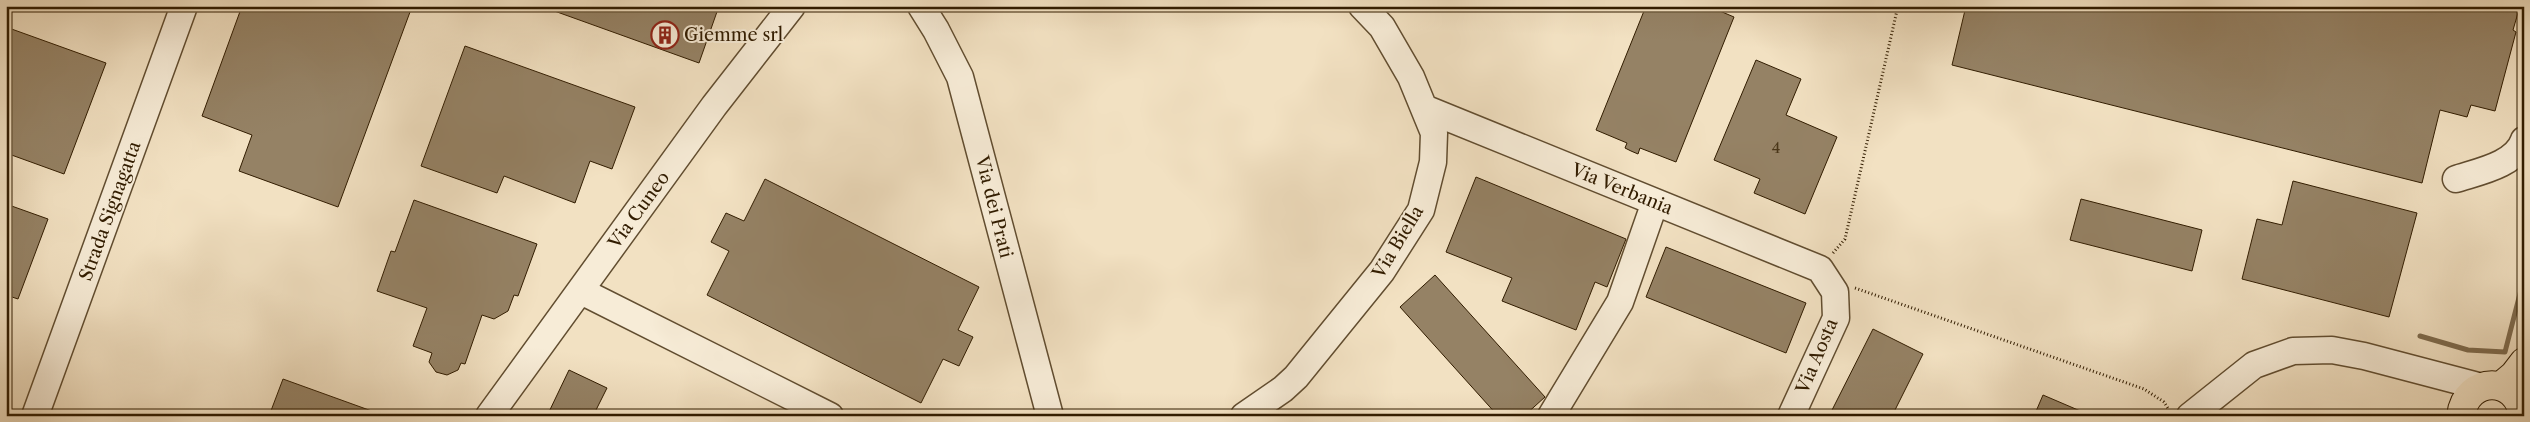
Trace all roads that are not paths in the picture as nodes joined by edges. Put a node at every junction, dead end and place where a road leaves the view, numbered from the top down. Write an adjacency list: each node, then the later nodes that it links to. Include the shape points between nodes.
1 (184, 6): 15 (street, Strada Signagatta)
2 (792, 6): 10 (street, Via Cuneo, via 714,106)
3 (921, 6): 18 (street, Via dei Prati, via 960,77)
4 (1362, 6): 5 (street, Via Biella, via 1392,42)
5 (1424, 108): 8 (street, Via Verbania); 19 (street, Via Biella, via 1434,133 1433,162 1420,210 1382,271 1296,377 1283,390)
6 (2524, 140): 7 (street, via 2506,160)
7 (2456, 179)
8 (1655, 202): 9 (street, Via Verbania); 20 (street, via 1620,302)
9 (1820, 269): 21 (street, Via Aosta, via 1835,292 1836,318)
10 (581, 291): 16 (street, Via Cuneo); 17 (street)
11 (2524, 362): 13 (main road)
12 (2431, 374): 13 (street); 22 (street, via 2332,350 2293,352 2254,365); 23 (street)
13 (2491, 386): 14 (main road, via 2517,398); 23 (main road, via 2467,399)
14 (2523, 408)
15 (35, 416)
16 (490, 416)
17 (830, 416)
18 (1050, 416)
19 (1244, 416)
20 (1550, 416)
21 (1790, 416)
22 (2190, 416)
23 (2461, 416)

